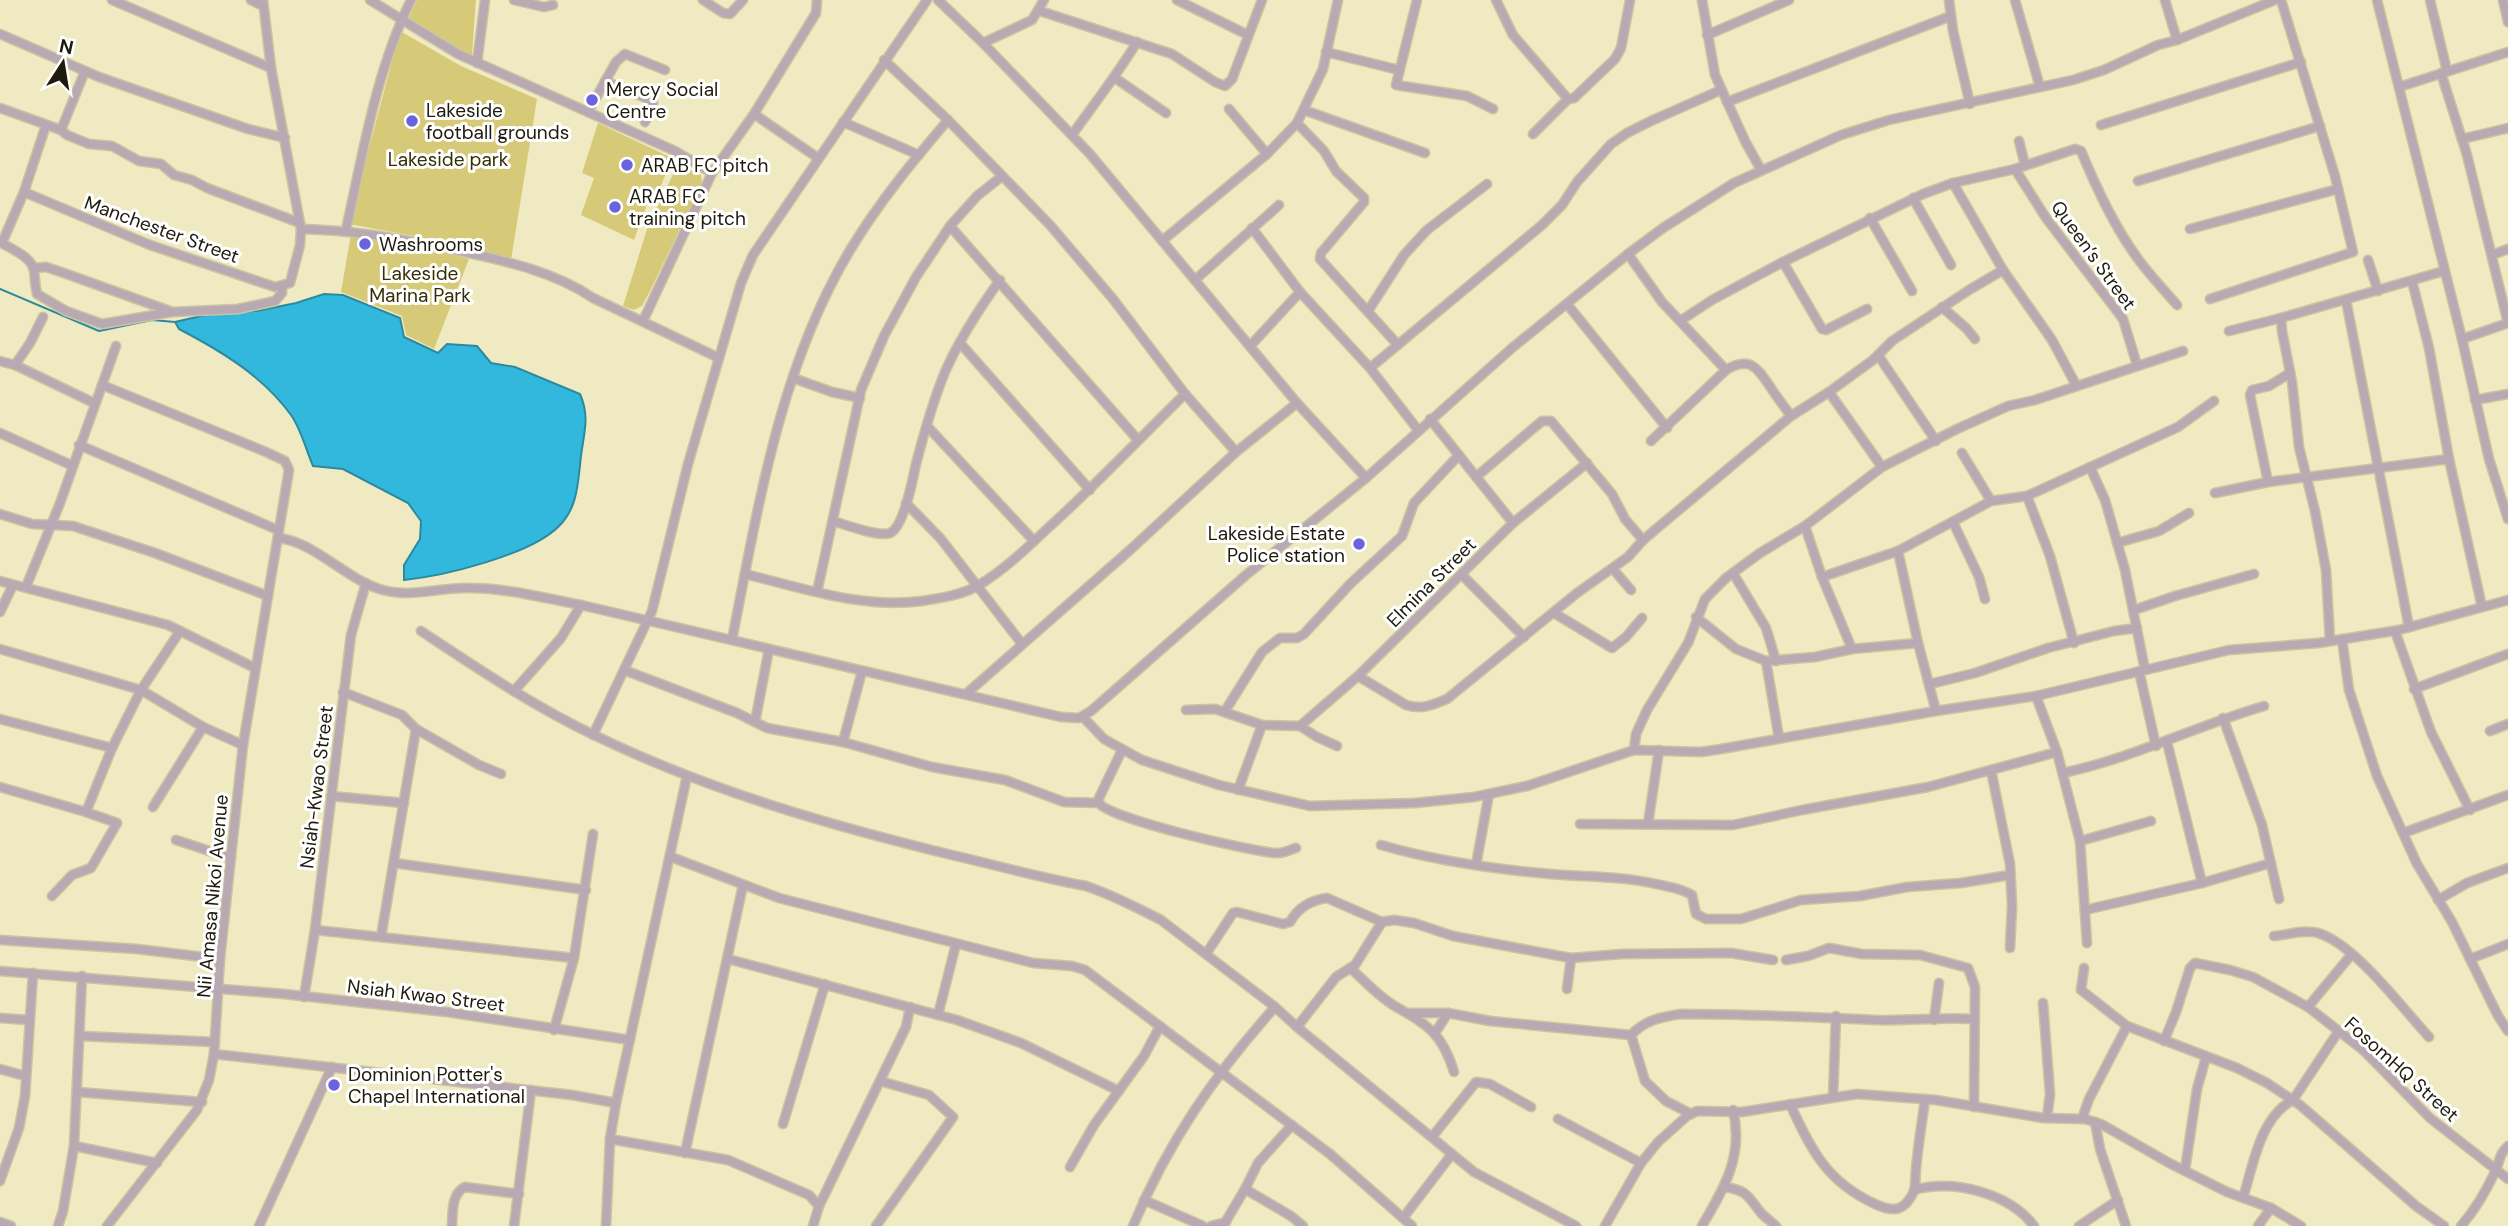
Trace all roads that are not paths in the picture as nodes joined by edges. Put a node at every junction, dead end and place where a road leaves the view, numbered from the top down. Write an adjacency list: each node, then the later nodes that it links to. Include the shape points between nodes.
1 (112, 0): 47 (street)
2 (251, 0): 30 (street)
3 (370, 0): 34 (street)
4 (411, 0): 34 (street)
5 (485, 0): 46 (street)
6 (514, 0): 31 (street, via 544,7)
7 (527, 0): 31 (street)
8 (703, 0): 9 (street, via 730,14)
9 (743, 0)
10 (817, 0): 66 (street, via 816,13)
11 (927, 0): 44 (street)
12 (938, 0): 40 (street)
13 (1044, 0): 32 (street)
14 (1262, 0): 37 (street)
15 (1338, 0): 42 (street)
16 (1417, 0): 49 (street)
17 (1496, 0): 57 (street, via 1513,35)
18 (1630, 0): 57 (street, via 1615,60)
19 (1702, 0): 38 (street)
20 (1789, 0): 38 (street)
21 (1949, 0): 33 (street)
22 (2015, 0): 54 (street)
23 (2165, 0): 39 (street)
24 (2275, 0): 39 (street)
25 (2281, 0): 45 (street)
26 (2377, 0): 55 (street)
27 (2430, 0): 51 (street)
28 (2503, 0): 35 (street)
29 (1183, 1): 37 (street)
30 (263, 3): 47 (street)
31 (555, 3)
32 (1040, 11): 40 (street, via 1032,20); 41 (street)
33 (1951, 16): 58 (street); 59 (street)
34 (401, 20): 46 (street); 102 (street, via 390,48)
35 (2508, 22)
36 (0, 34): 50 (street)
37 (1248, 35): 41 (street, via 1232,79 1225,86 1172,54)
38 (1707, 35): 56 (street)
39 (2178, 40): 54 (street, via 2104,70)
40 (983, 43): 77 (street)
41 (1137, 43): 52 (street)
42 (1326, 52): 49 (street); 63 (street)
43 (2508, 52): 51 (street)
44 (884, 60): 67 (street); 69 (street)
45 (2301, 62): 72 (street); 73 (street)
46 (477, 63): 64 (street)
47 (271, 68): 78 (street)
48 (665, 69): 53 (street, via 625,54)
49 (1399, 70): 62 (street, via 1399,87 1467,96)
50 (85, 71): 75 (street); 78 (street)
51 (2444, 72): 55 (street); 79 (street)
52 (1115, 78): 65 (street); 77 (street)
53 (605, 81): 64 (street); 68 (street, via 653,101)
54 (2040, 87): 59 (street)
55 (2399, 87): 112 (street)
56 (1721, 90): 58 (street); 137 (street, via 1611,144 1542,225)
57 (1568, 99): 76 (street)
58 (1727, 102): 87 (street)
59 (1970, 104): 87 (street, via 1841,135)
60 (0, 108): 71 (street)
61 (1229, 109): 82 (street)
62 (1493, 109)
63 (1304, 110): 70 (street); 81 (street)
64 (588, 112): 88 (street, via 675,150)
65 (1166, 113)
66 (754, 114): 84 (street); 88 (street)
67 (948, 120): 83 (street); 89 (street)
68 (645, 122)
69 (843, 122): 83 (street); 84 (street)
70 (1297, 123): 82 (street); 126 (street, via 1336,171 1364,195 1364,202 1320,256)
71 (46, 125): 75 (street); 94 (street)
72 (2101, 125)
73 (2320, 127): 90 (street); 93 (street)
74 (2508, 128): 79 (street)
75 (61, 130): 98 (street, via 85,142 112,146 139,161 160,164 174,175)
76 (1533, 134)
77 (1072, 135): 103 (street)
78 (285, 138): 98 (street)
79 (2462, 139): 106 (street)
80 (2019, 141): 85 (street)
81 (1425, 153)
82 (1267, 154): 103 (street)
83 (919, 155): 148 (street, via 885,195 850,249 821,305)
84 (818, 158): 141 (street, via 753,255)
85 (2025, 166): 86 (street); 123 (street, via 2072,149 2081,151 2124,239)
86 (2015, 169): 91 (street); 144 (street, Queen’s Street, via 2123,319)
87 (1761, 170): 105 (street, via 1713,196)
88 (712, 173): 130 (street)
89 (1001, 177): 99 (street); 152 (street, via 1050,225 1113,299)
90 (2138, 181)
91 (1954, 183): 95 (street); 111 (street)
92 (1487, 184): 126 (street, via 1427,230)
93 (2339, 189): 101 (street); 120 (street, via 2353,252)
94 (24, 192): 110 (street, via 2,243); 116 (street, Manchester Street, via 150,245 275,287)
95 (1913, 198): 97 (street); 109 (street)
96 (1279, 205): 100 (street)
97 (1870, 218): 108 (street); 117 (street)
98 (301, 226): 102 (street); 116 (street, via 300,245)
99 (950, 226): 114 (street); 154 (street, via 884,336)
100 (1252, 228): 113 (street); 119 (street)
101 (2190, 229)
102 (346, 230): 130 (street, via 521,265)
103 (1162, 241): 113 (street)
104 (2508, 249): 106 (street)
105 (1628, 254): 122 (street); 131 (street)
106 (2492, 255): 133 (street, via 2508,323)
107 (2368, 260): 118 (street)
108 (1783, 262): 125 (street, via 1822,329); 131 (street)
109 (1951, 265)
110 (33, 268): 127 (street, via 46,267); 127 (street, via 37,294 85,319 102,324)
111 (2003, 270): 124 (street); 150 (street, via 2052,340)
112 (2444, 271): 115 (street); 133 (street)
113 (1195, 279): 136 (street)
114 (1000, 280): 135 (street); 165 (street)
115 (2412, 281): 118 (street); 172 (street)
116 (286, 284): 127 (street, via 275,301 256,306)
117 (1912, 291)
118 (2378, 291): 121 (street)
119 (1300, 292): 136 (street); 145 (street)
120 (2210, 299)
121 (2346, 300): 129 (street); 177 (street)
122 (1567, 304): 160 (street); 162 (street)
123 (2177, 305)
124 (1942, 307): 134 (street); 140 (street)
125 (1867, 309)
126 (1368, 311): 137 (street)
127 (173, 312)
128 (43, 317): 143 (street)
129 (2281, 318): 132 (street); 147 (street)
130 (643, 321): 141 (street)
131 (1680, 321): 146 (street)
132 (2228, 331)
133 (2462, 338): 155 (street)
134 (1975, 339)
135 (960, 344): 161 (street); 182 (street)
136 (1251, 345): 157 (street)
137 (1398, 345): 145 (street)
138 (116, 346): 149 (street)
139 (2183, 351): 144 (street)
140 (1878, 355): 151 (street); 167 (street)
141 (719, 358): 223 (street)
142 (0, 361): 143 (street)
143 (15, 365): 158 (street)
144 (2137, 365): 150 (street)
145 (1370, 368): 163 (street)
146 (1726, 370): 159 (street, via 1739,364 1757,369); 162 (street)
147 (2290, 373): 180 (street); 181 (street, via 2250,395)
148 (793, 378): 154 (street); 202 (street)
149 (102, 385): 158 (street); 195 (street, Nii Amasa Nikoi Avenue, via 285,461 288,483)
150 (2076, 385): 167 (street, via 2008,406)
151 (1829, 392): 159 (street); 175 (street)
152 (1185, 394): 165 (street); 169 (street)
153 (2508, 394): 155 (street)
154 (859, 398): 190 (street)
155 (2475, 400): 189 (street)
156 (2214, 401): 176 (street, via 2178,427)
157 (1297, 402): 169 (street); 179 (street)
158 (94, 403): 168 (street)
159 (1791, 416): 196 (street)
160 (1430, 419): 163 (street); 171 (street)
161 (927, 426): 186 (street); 197 (street)
162 (1667, 428): 166 (street)
163 (1418, 430): 179 (street)
164 (0, 433): 174 (street)
165 (1138, 440): 182 (street)
166 (1651, 441)
167 (1936, 441): 175 (street)
168 (79, 445): 174 (street); 195 (street)
169 (1236, 453): 235 (street)
170 (1962, 453): 185 (street)
171 (1459, 455): 178 (street); 256 (street, via 1415,503 1402,536 1304,634 1280,638 1262,652)
172 (2449, 459): 177 (street); 217 (street)
173 (1587, 463): 178 (street, via 1555,424 1542,421); 192 (street, Elmina Street); 196 (street)
174 (73, 466): 193 (street)
175 (1882, 467): 194 (street)
176 (2090, 467): 184 (street); 198 (street)
177 (2379, 467): 180 (street); 224 (street)
178 (1476, 477): 192 (street)
179 (1366, 478): 258 (street)
180 (2306, 478): 181 (street); 232 (street, via 2326,570)
181 (2268, 482): 183 (street)
182 (1090, 490): 197 (street)
183 (2215, 493)
184 (2027, 496): 185 (street); 234 (street, via 2050,556)
185 (1991, 501): 191 (street)
186 (906, 503): 190 (street, via 891,532 866,531); 209 (street)
187 (2189, 513): 198 (street, via 2159,531)
188 (0, 514): 193 (street)
189 (2508, 519)
190 (833, 521): 212 (street)
191 (1953, 522): 199 (street); 214 (street)
192 (1513, 523): 204 (street, Elmina Street)
193 (51, 525): 210 (street); 213 (street, via 73,526)
194 (1805, 526): 201 (street); 205 (street)
195 (278, 534): 207 (street); 213 (street, Nii Amasa Nikoi Avenue)
196 (1643, 540): 200 (street)
197 (1034, 541): 209 (street)
198 (2117, 543): 218 (street)
199 (1898, 551): 205 (street); 233 (street)
200 (1613, 569): 211 (street); 220 (street)
201 (1733, 573): 221 (street, via 1705,599); 241 (street, via 1766,628)
202 (745, 574): 212 (street); 231 (street)
203 (2254, 574): 218 (street)
204 (1462, 575): 229 (street); 246 (street, Elmina Street)
205 (1822, 577): 238 (street)
206 (0, 581): 208 (street)
207 (366, 583): 216 (street, via 403,593 507,590); 251 (street, Nsiah-Kwao Street, via 351,635)
208 (13, 585): 210 (street); 219 (street)
209 (977, 586): 212 (street, via 921,601 864,600); 235 (street)
210 (26, 587): 226 (street)
211 (1631, 590)
212 (817, 592)
213 (268, 596): 242 (street, Nii Amasa Nikoi Avenue)
214 (1985, 598)
215 (2508, 600): 217 (street)
216 (581, 605): 223 (street); 250 (street, via 561,638)
217 (2482, 607): 224 (street)
218 (2134, 610): 225 (street)
219 (0, 612)
220 (1554, 613): 222 (street, via 1612,648); 229 (street)
221 (1696, 617): 240 (street, via 1736,649); 277 (street, via 1688,643 1647,710)
222 (1642, 618)
223 (647, 622): 231 (street); 243 (street)
224 (2409, 627): 228 (street)
225 (2137, 628): 234 (street); 244 (street)
226 (180, 631): 242 (street); 249 (street)
227 (421, 631): 250 (street)
228 (2395, 631): 230 (street); 248 (street)
229 (1524, 637): 246 (street, via 1447,699 1424,708 1406,705)
230 (2342, 639): 232 (street); 297 (street, via 2349,690 2377,776)
231 (732, 640): 237 (street)
232 (2330, 641): 244 (street, via 2229,650)
233 (1918, 643): 238 (street); 247 (street)
234 (2074, 643): 247 (street)
235 (1022, 644): 252 (street)
236 (0, 649): 249 (street)
237 (769, 649): 245 (street); 261 (street)
238 (1853, 649): 241 (street)
239 (2508, 654): 248 (street)
240 (1766, 661): 241 (street); 269 (street)
241 (1776, 661)
242 (255, 668): 272 (street, Nii Amasa Nikoi Avenue)
243 (624, 670): 261 (street); 268 (street)
244 (2142, 670): 253 (street); 274 (street)
245 (862, 671): 252 (street); 271 (street)
246 (1358, 677): 264 (street, Elmina Street)
247 (1930, 684): 257 (street)
248 (2414, 689): 292 (street)
249 (141, 690): 265 (street); 275 (street)
250 (514, 691): 268 (street)
251 (343, 692): 266 (street, via 402,715); 288 (street, Nsiah-Kwao Street)
252 (966, 694): 258 (street, via 1061,717)
253 (2036, 696): 257 (street); 279 (street)
254 (2264, 706): 259 (street)
255 (1186, 710): 256 (street)
256 (1225, 711): 263 (street)
257 (1936, 711): 269 (street)
258 (1083, 717): 276 (street)
259 (2223, 718): 270 (street); 306 (street)
260 (0, 719): 275 (street)
261 (755, 722): 271 (street)
262 (2508, 724): 267 (street)
263 (1262, 725): 264 (street); 285 (street)
264 (1300, 726): 273 (street)
265 (203, 727): 272 (street); 291 (street)
266 (416, 729): 282 (street); 289 (street)
267 (2490, 732)
268 (593, 735): 283 (street)
269 (1779, 738): 278 (street, via 1701,752)
270 (2166, 742): 274 (street); 310 (street)
271 (843, 743): 290 (street, via 1005,780 1064,802)
272 (243, 745): 304 (street, Nii Amasa Nikoi Avenue)
273 (1337, 746)
274 (2156, 746): 281 (street)
275 (112, 748): 293 (street)
276 (1122, 750): 285 (street, via 1183,775); 290 (street)
277 (1634, 750): 278 (street); 286 (street)
278 (1659, 750): 296 (street)
279 (2057, 752): 280 (street); 281 (street)
280 (1991, 770): 296 (street, via 1733,825); 309 (street)
281 (2063, 773): 300 (street)
282 (501, 774)
283 (687, 776): 303 (street); 326 (street, via 844,828 1113,895 1161,920)
284 (0, 787): 293 (street)
285 (1238, 790): 286 (street, via 1310,806 1415,803)
286 (1489, 794): 307 (street)
287 (2508, 795): 292 (street)
288 (331, 796): 289 (street); 318 (street, Nsiah-Kwao Street)
289 (404, 803): 305 (street)
290 (1099, 803): 302 (street, via 1128,818 1215,842 1278,853)
291 (153, 807)
292 (2470, 810): 297 (street)
293 (86, 812): 313 (street, via 117,823 91,868 72,875)
294 (2151, 821): 300 (street)
295 (1580, 824): 296 (street)
296 (1648, 824)
297 (2403, 833): 315 (street)
298 (593, 834): 312 (street)
299 (176, 840): 304 (street)
300 (2080, 841): 316 (street)
301 (1381, 845): 307 (street)
302 (1296, 848)
303 (671, 857): 311 (street); 367 (street)
304 (231, 858): 328 (street, Nii Amasa Nikoi Avenue)
305 (394, 863): 312 (street); 320 (street)
306 (2271, 863): 310 (street); 314 (street)
307 (1476, 865): 309 (street, via 1613,876 1681,889 1694,898 1696,914 1706,919 1750,917 1801,900)
308 (2508, 868): 315 (street)
309 (2010, 875): 325 (street)
310 (2203, 883): 316 (street)
311 (743, 885): 323 (street); 331 (street)
312 (586, 890): 329 (street)
313 (52, 897)
314 (2279, 899)
315 (2438, 900): 332 (street)
316 (2085, 910): 322 (street)
317 (1382, 922): 326 (street, via 1327,898 1306,905 1290,922 1237,912); 330 (street, via 1414,923 1454,936); 335 (street)
318 (315, 930): 320 (street); 344 (street, Nsiah-Kwao Street)
319 (2274, 936): 327 (street, via 2314,932 2334,939)
320 (381, 937): 329 (street)
321 (0, 940): 328 (street)
322 (2087, 943)
323 (956, 944): 351 (street); 357 (street, via 1085,970)
324 (2508, 944): 332 (street)
325 (2010, 948)
326 (1206, 954): 347 (street)
327 (2351, 955): 348 (street); 366 (street)
328 (220, 958): 342 (street, Nii Amasa Nikoi Avenue)
329 (574, 958): 361 (street)
330 (1572, 958): 333 (street, via 1731,953); 343 (street)
331 (728, 959): 341 (street); 401 (street)
332 (2470, 959): 360 (street)
333 (1773, 960)
334 (1786, 960): 356 (street, via 1829,948 1920,955 1958,963 1968,968 1975,987)
335 (1350, 968): 349 (street, via 1392,1004); 359 (street, via 1336,977)
336 (2084, 968): 358 (street, via 2081,990)
337 (0, 971): 338 (street, Nsiah Kwao Street)
338 (33, 973): 339 (street, Nsiah Kwao Street); 354 (street)
339 (82, 976): 342 (street, Nsiah Kwao Street); 365 (street)
340 (1939, 983): 355 (street)
341 (825, 984): 346 (street); 395 (street)
342 (218, 988): 344 (street, Nsiah Kwao Street); 369 (street, Nii Amasa Nikoi Avenue)
343 (1567, 989)
344 (304, 997): 361 (street, Nsiah Kwao Street, via 447,1012)
345 (2043, 1003): 391 (street, via 2050,1094)
346 (910, 1007): 351 (street); 377 (street, via 906,1027)
347 (1275, 1007): 359 (street); 374 (street)
348 (2308, 1007): 362 (street, FosomHQ Street); 368 (street, FosomHQ Street, via 2253,977 2194,963)
349 (1410, 1013): 350 (street); 363 (street)
350 (1448, 1013): 363 (street); 364 (street)
351 (938, 1015): 379 (street, via 1021,1043)
352 (1836, 1016): 355 (street); 364 (street, via 1681,1014 1659,1017); 381 (street)
353 (0, 1018): 354 (street)
354 (29, 1020): 376 (street)
355 (1934, 1020): 356 (street)
356 (1974, 1020): 388 (street)
357 (1160, 1026): 374 (street); 379 (street)
358 (2127, 1026): 368 (street); 393 (street)
359 (1297, 1027): 397 (street)
360 (2507, 1028)
361 (554, 1030): 367 (street, Nsiah Kwao Street)
362 (2338, 1032): 383 (street); 407 (street, FosomHQ Street, via 2363,1050 2430,1118)
363 (1435, 1033): 375 (street)
364 (1631, 1035): 390 (street, via 1645,1081 1666,1101)
365 (80, 1036): 369 (street); 380 (street)
366 (2429, 1037)
367 (630, 1040): 385 (street)
368 (2164, 1041): 371 (street)
369 (215, 1042): 370 (street, Nii Amasa Nikoi Avenue)
370 (214, 1054): 372 (street); 384 (street, Nii Amasa Nikoi Avenue)
371 (2206, 1057): 383 (street, via 2250,1074); 406 (street)
372 (332, 1067): 378 (street); 425 (street)
373 (0, 1069): 376 (street)
374 (1221, 1072): 396 (street); 415 (street, via 1185,1122)
375 (1454, 1072)
376 (25, 1076): 409 (street, via 19,1128)
377 (880, 1081): 417 (street); 430 (street, via 929,1095 953,1117)
378 (531, 1090): 385 (street); 413 (street)
379 (1119, 1091): 405 (street)
380 (77, 1092): 384 (street); 399 (street)
381 (1833, 1097): 382 (street, via 1857,1094); 386 (street)
382 (1925, 1099): 388 (street); 412 (street)
383 (2293, 1100): 414 (street, via 2269,1123); 445 (street)
384 (202, 1102): 403 (street, Nii Amasa Nikoi Avenue)
385 (616, 1103): 398 (street)
386 (1790, 1104): 389 (street); 412 (street, via 1810,1146 1846,1189 1895,1211)
387 (1531, 1107): 397 (street, via 1490,1084 1476,1082)
388 (1974, 1107): 391 (street)
389 (1732, 1111): 390 (street); 410 (street, via 1736,1141)
390 (1691, 1114): 404 (street)
391 (2047, 1118): 393 (street)
392 (1559, 1119): 404 (street)
393 (2082, 1119): 394 (street)
394 (2095, 1122): 406 (street); 416 (street)
395 (783, 1124)
396 (1292, 1125): 411 (street, via 1258,1163); 419 (street)
397 (1432, 1137): 402 (street)
398 (610, 1139): 401 (street); 428 (street)
399 (74, 1146): 403 (street); 423 (street)
400 (2508, 1146): 407 (street, via 2500,1153)
401 (685, 1153): 417 (street, via 744,1165 809,1195)
402 (1452, 1154): 419 (street); 436 (street, via 1499,1187)
403 (157, 1163): 424 (street, Nii Amasa Nikoi Avenue)
404 (1641, 1163): 437 (street)
405 (1070, 1167)
406 (2185, 1170): 414 (street)
407 (2496, 1170): 408 (street, FosomHQ Street); 446 (street, via 2476,1209)
408 (2508, 1179)
409 (0, 1181)
410 (1725, 1187): 438 (street); 439 (street, via 1750,1196)
411 (1245, 1189): 421 (street); 434 (street)
412 (1914, 1190): 440 (street, via 1949,1186 1997,1198)
413 (519, 1194): 426 (street, via 465,1187 455,1196); 427 (street)
414 (2243, 1198): 418 (street)
415 (1144, 1200): 431 (street); 432 (street)
416 (2118, 1200): 441 (street); 442 (street)
417 (819, 1206): 429 (street)
418 (2271, 1208): 443 (street); 444 (street)
419 (1403, 1218): 435 (street)
420 (0, 1222): 422 (street)
421 (1224, 1224): 433 (street)
422 (11, 1226)
423 (58, 1226)
424 (107, 1226)
425 (259, 1226)
426 (452, 1226)
427 (514, 1226)
428 (606, 1226)
429 (813, 1226)
430 (876, 1226)
431 (1133, 1226)
432 (1203, 1226)
433 (1211, 1226)
434 (1303, 1226)
435 (1412, 1226)
436 (1576, 1226)
437 (1605, 1226)
438 (1702, 1226)
439 (1776, 1226)
440 (2035, 1226)
441 (2079, 1226)
442 (2126, 1226)
443 (2258, 1226)
444 (2301, 1226)
445 (2444, 1226)
446 (2461, 1226)

